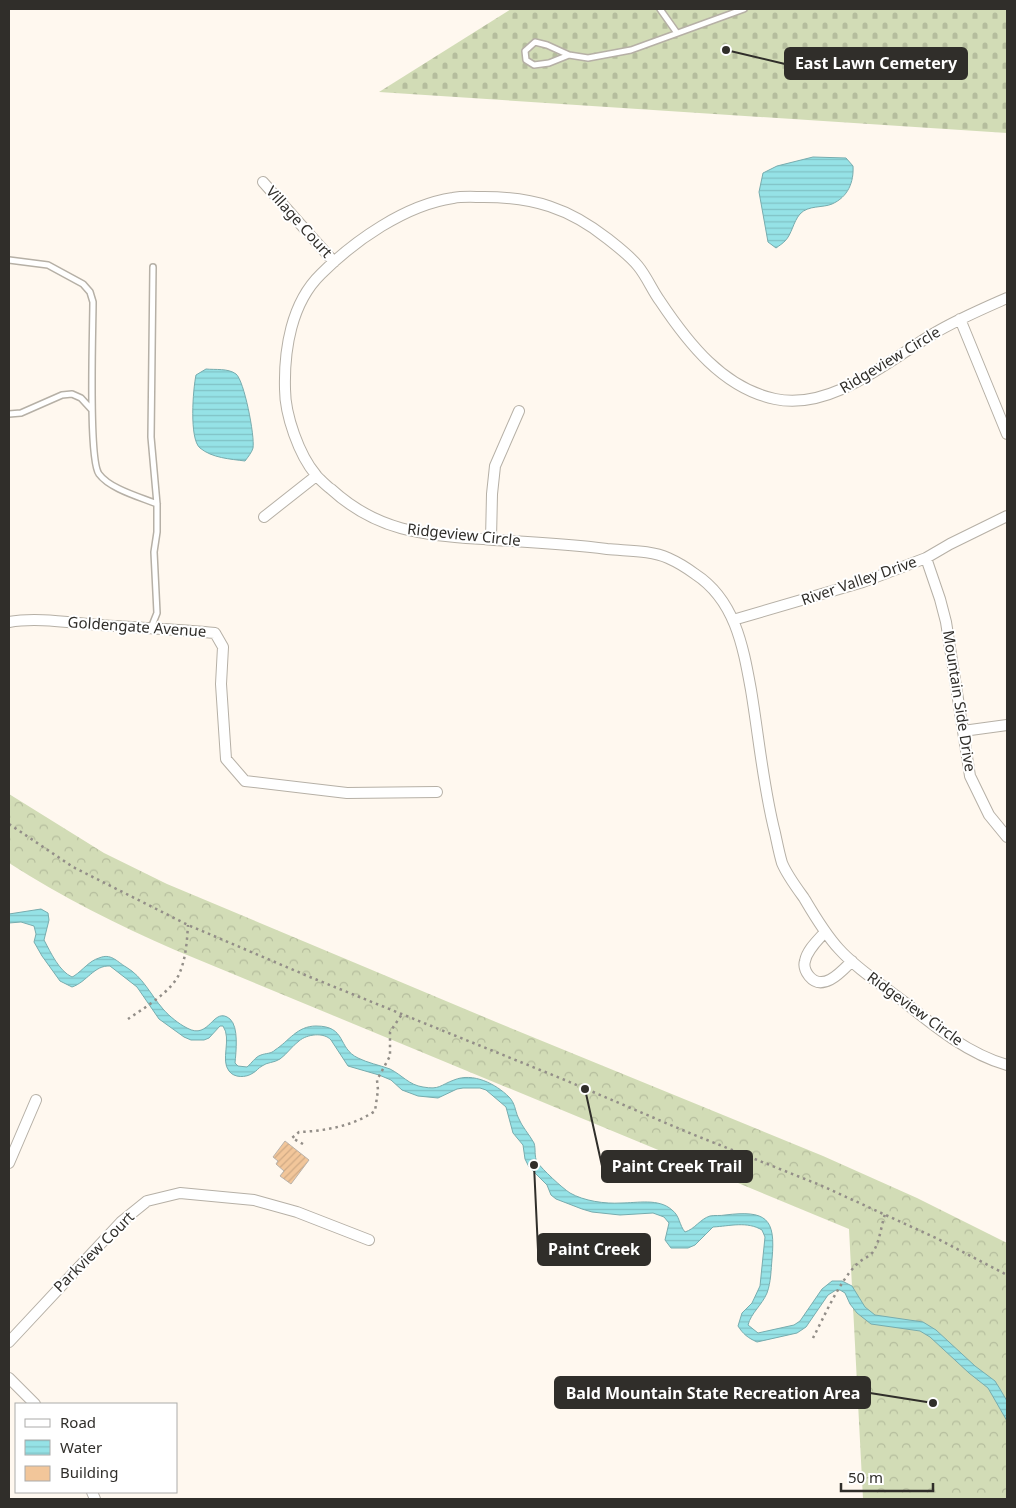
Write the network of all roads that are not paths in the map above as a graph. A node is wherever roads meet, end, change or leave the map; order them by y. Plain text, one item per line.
1 (660, 9) edge
2 (744, 9) edge
3 (678, 33) junction
4 (569, 55) junction
5 (263, 182) dead end
6 (9, 260) edge
7 (334, 262) junction
8 (153, 267) dead end
9 (1007, 298) edge
10 (960, 319) junction
11 (93, 410) junction
12 (519, 411) dead end
13 (9, 414) edge
14 (1007, 434) edge
15 (316, 476) junction
16 (156, 504) junction
17 (1007, 516) edge
18 (264, 517) dead end
19 (490, 539) junction
20 (926, 558) junction
21 (733, 620) junction
22 (9, 622) edge
23 (151, 628) junction
24 (1007, 725) edge
25 (963, 731) junction
26 (437, 792) dead end
27 (1007, 837) edge
28 (825, 932) junction
29 (852, 961) junction
30 (1007, 1065) edge
31 (36, 1100) dead end
32 (9, 1163) edge
33 (369, 1240) dead end
34 (9, 1342) edge
35 (9, 1378) edge
36 (34, 1403) edge

1 - 3 lane
2 - 3 lane
3 - 4 lane
4 - 4 lane
5 - 7 street, Village Court
6 - 11 lane
7 - 10 street, Ridgeview Circle
7 - 15 street, Ridgeview Circle
8 - 16 lane
9 - 10 street, Ridgeview Circle
10 - 14 street
11 - 13 lane
11 - 16 lane
12 - 19 street
15 - 18 street
15 - 19 street, Ridgeview Circle
16 - 23 lane
17 - 20 street, River Valley Drive
19 - 21 street, Ridgeview Circle
20 - 21 street, River Valley Drive
20 - 25 street, Mountain Side Drive
21 - 28 street, Ridgeview Circle
22 - 23 street, Goldengate Avenue
23 - 26 street, Goldengate Avenue
24 - 25 street
25 - 27 street, Mountain Side Drive
28 - 29 street, Ridgeview Circle
28 - 29 street, Ridgeview Circle
29 - 30 street, Ridgeview Circle
31 - 32 street
33 - 34 street, Parkview Court
35 - 36 street

